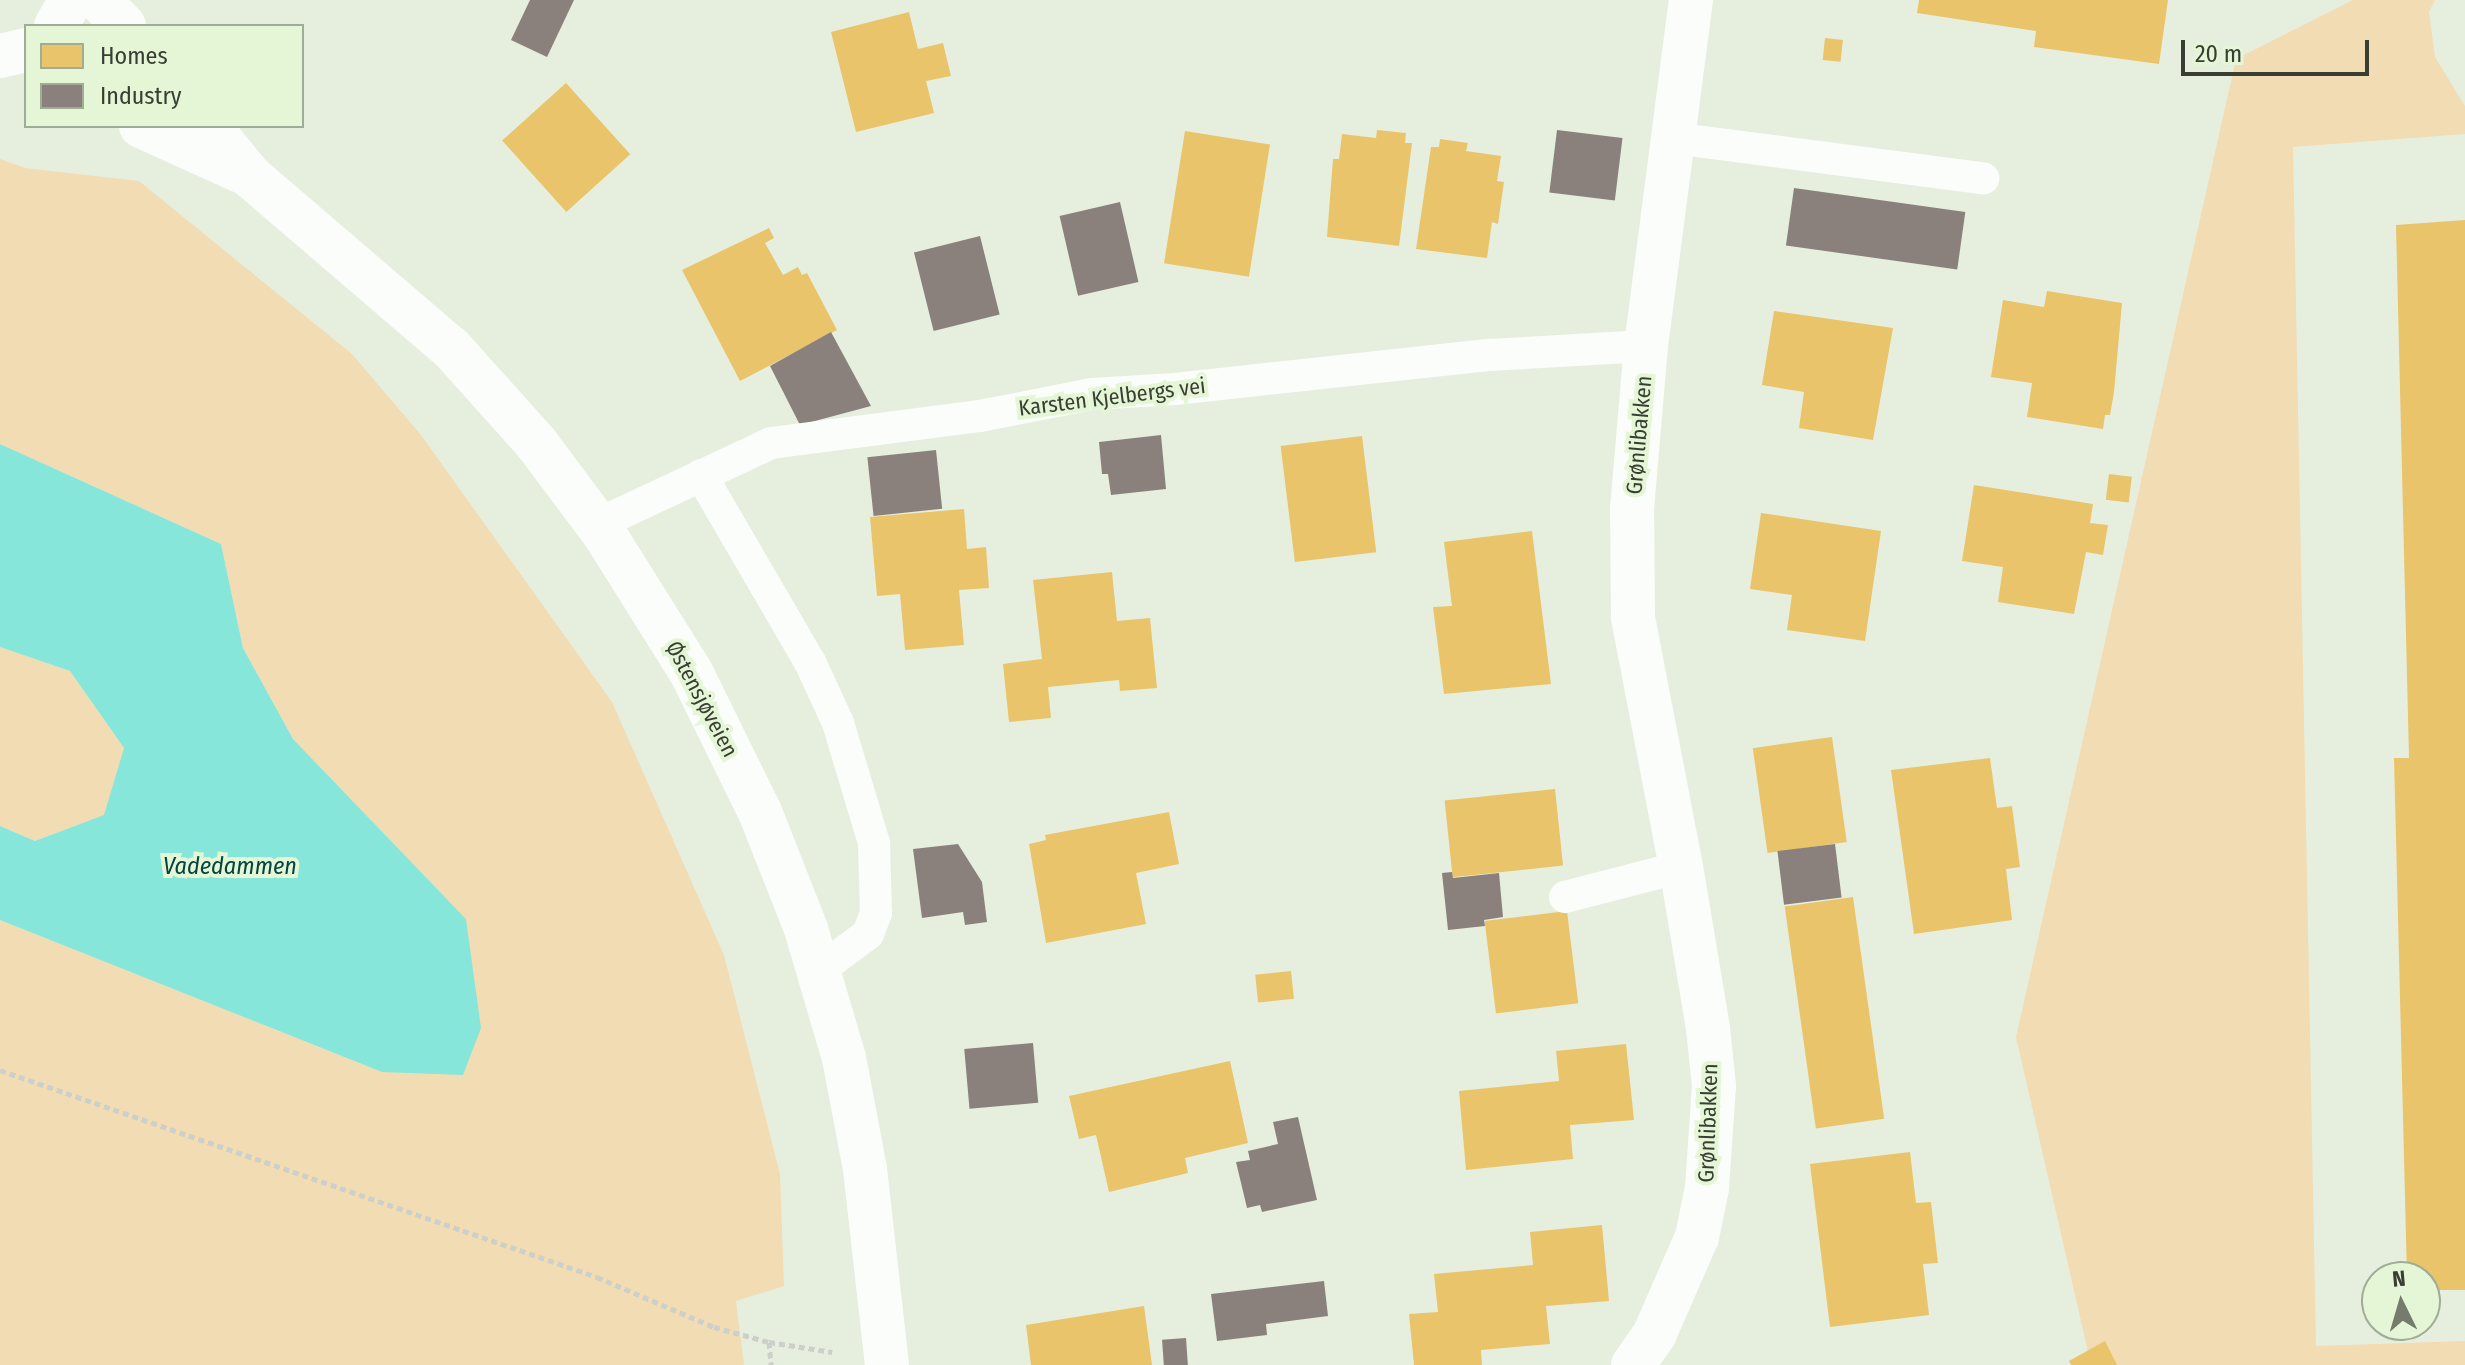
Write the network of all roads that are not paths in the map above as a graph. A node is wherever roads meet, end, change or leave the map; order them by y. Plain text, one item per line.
1 (71, 0) edge
2 (99, 0) edge
3 (1691, 0) edge
4 (57, 24) edge
5 (122, 24) edge
6 (145, 128) edge
7 (211, 128) edge
8 (1673, 138) junction
9 (250, 176) junction
10 (1983, 178) dead end
11 (1646, 346) junction
12 (701, 475) junction
13 (596, 525) junction
14 (1681, 867) junction
15 (1565, 897) dead end
16 (818, 971) junction
17 (887, 1365) edge
18 (1633, 1365) edge

1 - 4 main road
2 - 5 main road
3 - 8 main road, Grønlibakken
6 - 9 main road, Østensjøveien
7 - 9 main road, Østensjøveien
8 - 10 lane
8 - 11 main road, Grønlibakken
9 - 13 main road, Østensjøveien
11 - 12 lane, Karsten Kjelbergs vei
11 - 14 main road, Grønlibakken
12 - 13 lane, Karsten Kjelbergs vei
12 - 16 lane
13 - 16 main road, Østensjøveien
14 - 15 lane
14 - 18 main road, Grønlibakken
16 - 17 main road, Østensjøveien

